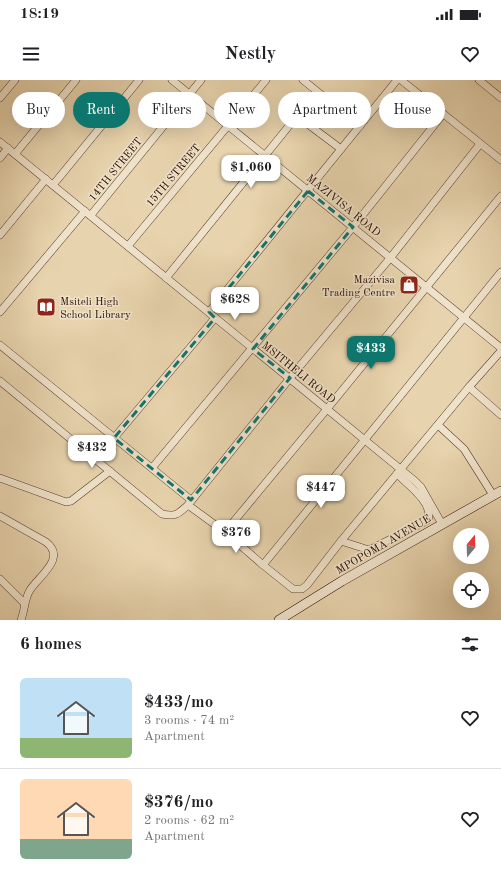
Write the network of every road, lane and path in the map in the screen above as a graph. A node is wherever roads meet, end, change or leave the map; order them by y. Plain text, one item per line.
1 (15, 80) edge
2 (76, 80) edge
3 (139, 80) edge
4 (172, 80) edge
5 (200, 80) edge
6 (266, 80) edge
7 (303, 80) edge
8 (397, 80) edge
9 (401, 80) edge
10 (480, 80) edge
11 (187, 92) edge
12 (191, 92) edge
13 (256, 92) edge
14 (318, 92) edge
15 (416, 92) edge
16 (0, 98) edge
17 (501, 98) edge
18 (206, 108) edge
19 (371, 112) edge
20 (214, 114) edge
21 (445, 116) edge
22 (160, 128) edge
23 (227, 128) edge
24 (231, 128) edge
25 (358, 128) edge
26 (432, 128) edge
27 (0, 142) edge
28 (480, 144) junction
29 (8, 148) junction
30 (341, 149) junction
31 (15, 154) junction
32 (265, 156) junction
33 (0, 158) edge
34 (501, 160) edge
35 (46, 179) junction
36 (53, 185) junction
37 (308, 191) junction
38 (501, 196) edge
39 (88, 213) junction
40 (353, 227) junction
41 (0, 235) edge
42 (128, 246) junction
43 (391, 257) junction
44 (501, 272) edge
45 (166, 278) junction
46 (426, 287) junction
47 (0, 312) edge
48 (209, 312) junction
49 (464, 317) junction
50 (215, 318) junction
51 (0, 345) edge
52 (253, 349) junction
53 (501, 349) edge
54 (290, 378) junction
55 (0, 381) edge
56 (469, 387) junction
57 (327, 410) junction
58 (501, 415) edge
59 (438, 425) junction
60 (114, 438) junction
61 (364, 440) junction
62 (152, 468) junction
63 (110, 471) junction
64 (399, 472) junction
65 (0, 478) edge
66 (497, 493) edge
67 (190, 503) junction
68 (0, 516) edge
69 (442, 524) junction
70 (225, 532) junction
71 (341, 541) junction
72 (263, 565) junction
73 (0, 579) edge
74 (24, 603) junction
75 (21, 620) edge
76 (279, 620) edge

1 - 16 street
2 - 31 street
3 - 36 street
4 - 11 street, MAZIVISA ROAD
5 - 12 street, 14TH STREET
6 - 13 street, 15TH STREET
7 - 14 street
8 - 19 street
9 - 15 street
10 - 17 street
18 - 20 street, MAZIVISA ROAD
21 - 28 street
22 - 39 street, 14TH STREET
23 - 42 street, 15TH STREET
24 - 32 street, MAZIVISA ROAD
25 - 30 street
26 - 40 street
27 - 29 street, MSITHELI ROAD
28 - 34 street
28 - 43 street
29 - 31 street, MSITHELI ROAD
29 - 33 street
30 - 32 street
30 - 37 street
31 - 35 street, MSITHELI ROAD
32 - 37 street, MAZIVISA ROAD
32 - 45 street
35 - 36 street, MSITHELI ROAD
35 - 41 street
36 - 39 street, MSITHELI ROAD
37 - 40 street, MAZIVISA ROAD
37 - 48 street
38 - 46 street
39 - 42 street, MSITHELI ROAD
39 - 47 street, 14TH STREET
40 - 43 street, MAZIVISA ROAD
40 - 52 street
42 - 45 street, MSITHELI ROAD
43 - 46 street, MAZIVISA ROAD
43 - 54 street
44 - 49 street
45 - 48 street, MSITHELI ROAD
46 - 49 street, MAZIVISA ROAD
46 - 57 street
48 - 50 street, MSITHELI ROAD
49 - 53 street, MAZIVISA ROAD
49 - 61 street
50 - 52 street, MSITHELI ROAD
50 - 60 street
51 - 60 street
52 - 54 street, MSITHELI ROAD
52 - 62 street
53 - 56 street
54 - 57 street, MSITHELI ROAD
54 - 67 street
55 - 63 street
56 - 58 street
56 - 59 street
57 - 61 street, MSITHELI ROAD
57 - 70 street
59 - 64 street
59 - 66 street
60 - 62 street
61 - 64 street, MSITHELI ROAD
61 - 72 street
62 - 67 street
63 - 65 street
63 - 67 street
64 - 69 street, MSITHELI ROAD
64 - 71 street
64 - 71 street
66 - 69 street, MPOPOMA AVENUE
67 - 70 street
68 - 74 street
69 - 76 street, MPOPOMA AVENUE
70 - 72 street
71 - 72 street
73 - 74 street
74 - 75 street

